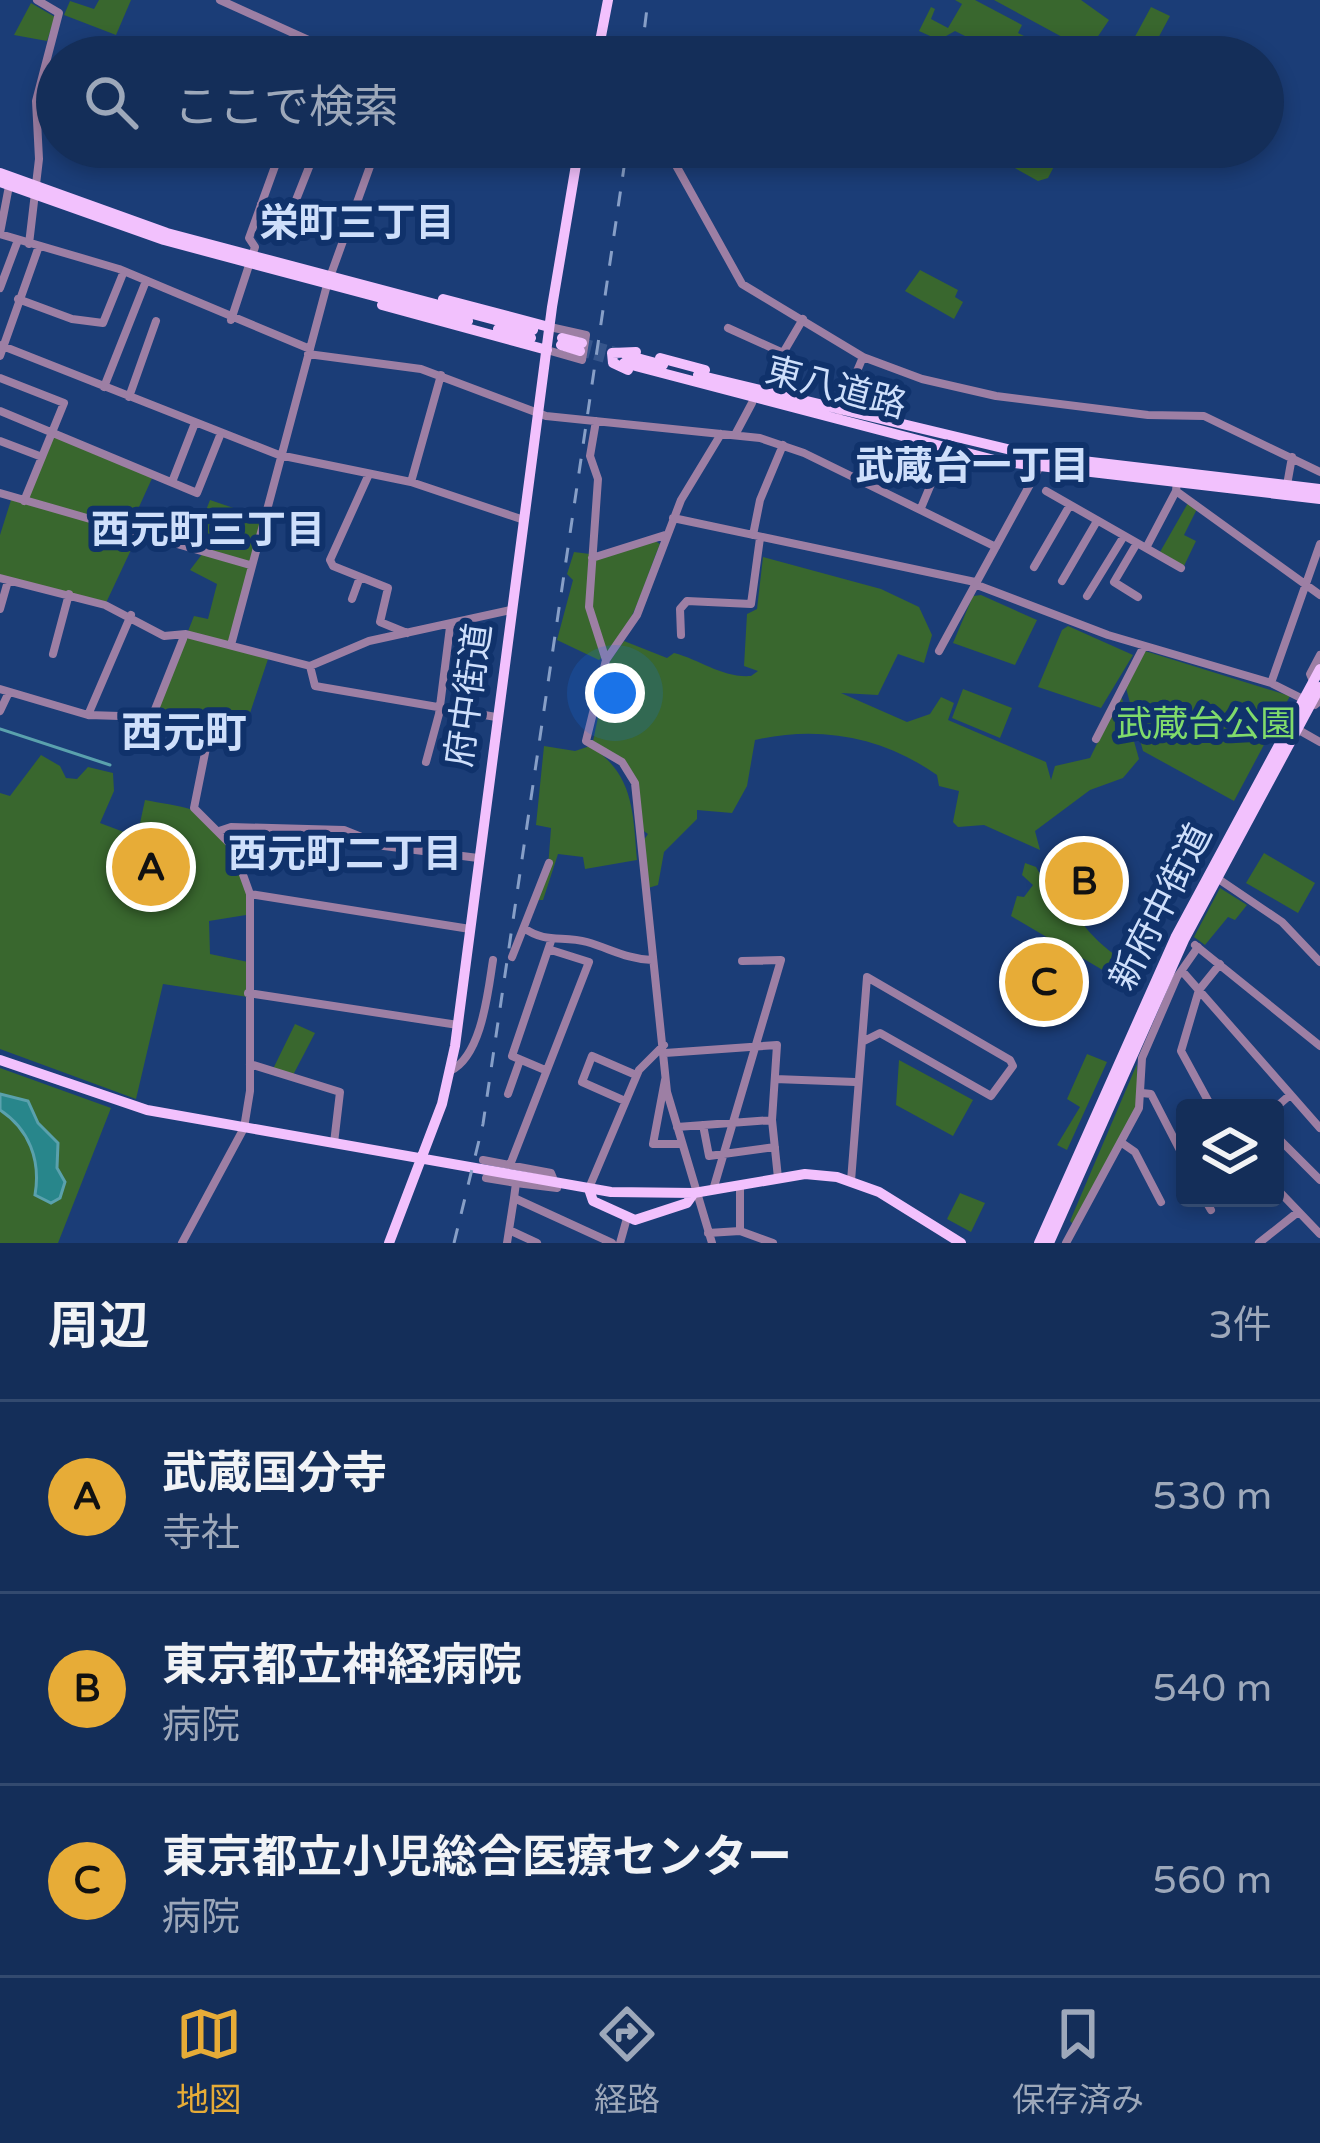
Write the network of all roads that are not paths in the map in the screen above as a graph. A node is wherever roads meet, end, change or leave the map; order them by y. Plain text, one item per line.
1 (37, 0) edge
2 (220, 0) edge
3 (608, 0) edge
4 (53, 36) edge
5 (300, 36) edge
6 (600, 36) edge
7 (36, 101) edge
8 (36, 168) edge
9 (36, 168) edge
10 (274, 168) edge
11 (308, 168) edge
12 (370, 168) edge
13 (576, 168) edge
14 (677, 168) edge
15 (3, 180) edge
16 (36, 192) junction
17 (261, 204) junction
18 (290, 215) junction
19 (0, 233) edge
20 (344, 236) junction
21 (18, 240) junction
22 (34, 245) junction
23 (251, 260) junction
24 (274, 262) junction
25 (124, 272) junction
26 (308, 280) junction
27 (146, 281) junction
28 (329, 281) junction
29 (344, 285) junction
30 (0, 288) edge
31 (18, 299) junction
32 (231, 320) junction
33 (803, 320) junction
34 (156, 321) dead end
35 (549, 327) junction
36 (728, 328) dead end
37 (532, 334) dead end
38 (561, 342) dead end
39 (581, 347) tunnel mouth
40 (1, 349) edge
41 (547, 350) junction
42 (309, 352) junction
43 (863, 357) junction
44 (625, 359) tunnel mouth
45 (441, 375) junction
46 (0, 378) edge
47 (104, 387) junction
48 (129, 397) junction
49 (752, 403) junction
50 (793, 403) junction
51 (0, 411) edge
52 (538, 414) junction
53 (838, 416) junction
54 (596, 421) junction
55 (195, 423) junction
56 (52, 431) junction
57 (221, 433) junction
58 (736, 433) junction
59 (721, 434) junction
60 (0, 442) edge
61 (968, 443) junction
62 (783, 445) junction
63 (946, 448) junction
64 (278, 455) junction
65 (42, 458) junction
66 (1292, 458) junction
67 (1062, 459) junction
68 (1022, 465) junction
69 (1039, 468) junction
70 (1320, 472) edge
71 (369, 474) junction
72 (1115, 476) junction
73 (172, 482) junction
74 (411, 482) junction
75 (1287, 485) junction
76 (1177, 486) junction
77 (1320, 489) edge
78 (1046, 491) dead end
79 (0, 493) edge
80 (1320, 499) edge
81 (24, 501) junction
82 (1070, 505) junction
83 (921, 508) junction
84 (673, 518) junction
85 (524, 520) junction
86 (1097, 520) junction
87 (665, 536) junction
88 (1124, 536) junction
89 (756, 537) junction
90 (1320, 544) edge
91 (1141, 546) junction
92 (996, 547) junction
93 (592, 558) junction
94 (250, 565) junction
95 (1034, 567) dead end
96 (1181, 568) dead end
97 (360, 577) junction
98 (4, 579) edge
99 (1062, 580) dead end
100 (1306, 583) junction
101 (976, 584) junction
102 (70, 594) junction
103 (1320, 595) edge
104 (1087, 596) dead end
105 (1138, 597) dead end
106 (352, 599) dead end
107 (0, 609) edge
108 (511, 610) junction
109 (131, 615) junction
110 (449, 627) junction
111 (409, 634) junction
112 (681, 635) dead end
113 (183, 639) junction
114 (231, 645) junction
115 (1144, 646) junction
116 (939, 651) dead end
117 (52, 654) dead end
118 (1320, 656) edge
119 (606, 660) junction
120 (310, 666) junction
121 (1320, 669) edge
122 (1271, 683) junction
123 (1317, 684) edge
124 (4, 690) edge
125 (1311, 701) edge
126 (0, 711) edge
127 (439, 711) junction
128 (88, 715) junction
129 (152, 716) junction
130 (496, 717) junction
131 (1297, 729) junction
132 (1096, 739) dead end
133 (1320, 742) edge
134 (427, 762) dead end
135 (219, 831) junction
136 (478, 858) junction
137 (549, 863) dead end
138 (1216, 877) junction
139 (250, 894) junction
140 (524, 928) junction
141 (470, 929) junction
142 (1180, 938) junction
143 (551, 945) junction
144 (1198, 947) junction
145 (512, 957) dead end
146 (494, 960) dead end
147 (652, 960) junction
148 (742, 961) dead end
149 (1320, 962) edge
150 (1220, 964) junction
151 (1182, 971) junction
152 (880, 985) junction
153 (1199, 990) junction
154 (865, 992) junction
155 (248, 993) junction
156 (862, 1023) junction
157 (458, 1025) junction
158 (880, 1033) junction
159 (864, 1041) junction
160 (758, 1046) junction
161 (1320, 1046) edge
162 (664, 1049) junction
163 (0, 1060) edge
164 (520, 1060) junction
165 (250, 1064) junction
166 (545, 1070) junction
167 (450, 1071) junction
168 (636, 1076) junction
169 (775, 1079) junction
170 (665, 1080) junction
171 (855, 1082) dead end
172 (1142, 1093) junction
173 (508, 1094) dead end
174 (1290, 1095) junction
175 (1207, 1099) edge
176 (1284, 1100) edge
177 (626, 1101) junction
178 (772, 1120) junction
179 (730, 1123) junction
180 (703, 1125) junction
181 (677, 1126) junction
182 (244, 1128) junction
183 (1320, 1128) edge
184 (1122, 1143) junction
185 (1176, 1143) edge
186 (334, 1144) junction
187 (681, 1144) junction
188 (1284, 1144) edge
189 (775, 1147) junction
190 (722, 1154) junction
191 (418, 1159) junction
192 (483, 1160) dead end
193 (506, 1164) junction
194 (486, 1178) dead end
195 (778, 1178) junction
196 (499, 1180) junction
197 (851, 1180) junction
198 (1320, 1180) edge
199 (516, 1183) junction
200 (554, 1183) junction
201 (740, 1184) junction
202 (589, 1189) junction
203 (713, 1190) junction
204 (694, 1193) junction
205 (1284, 1196) edge
206 (514, 1198) junction
207 (1161, 1202) dead end
208 (1208, 1207) edge
209 (1210, 1210) dead end
210 (1298, 1211) junction
211 (627, 1218) junction
212 (509, 1230) junction
213 (740, 1231) junction
214 (1319, 1233) edge
215 (710, 1238) edge
216 (182, 1243) edge
217 (389, 1243) edge
218 (508, 1243) edge
219 (537, 1243) edge
220 (616, 1243) edge
221 (773, 1243) edge
222 (961, 1243) edge
223 (1044, 1243) edge
224 (1066, 1243) edge
225 (1259, 1243) edge
226 (1306, 1243) edge

1 - 4 street
2 - 5 street
3 - 6 main road
7 - 9 street
8 - 16 street
10 - 17 street
11 - 18 street
12 - 20 street
13 - 35 main road, 府中街道
14 - 33 street
15 - 16 main road
15 - 19 street
16 - 22 street
16 - 23 main road
17 - 18 street
17 - 23 street
18 - 20 street
19 - 21 street
20 - 28 street
21 - 22 street
21 - 30 street
22 - 25 street
22 - 31 street
23 - 24 main road
23 - 26 main road
23 - 32 street
24 - 26 main road
24 - 28 main road
25 - 27 street
25 - 31 street
26 - 28 main road
27 - 32 street
27 - 47 street
28 - 29 main road
28 - 42 street
29 - 35 main road
29 - 37 main road
29 - 41 main road
31 - 40 street
32 - 42 street
33 - 36 street
33 - 43 street
34 - 48 street
35 - 41 main road, 府中街道
35 - 41 street
38 - 39 main road
40 - 47 street
41 - 52 main road, 府中街道
42 - 45 street
42 - 64 street
43 - 53 street
43 - 66 street
44 - 50 main road, 東八道路
45 - 52 street
45 - 74 street
46 - 56 street
47 - 48 street
48 - 55 street
49 - 50 main road
49 - 50 main road
49 - 58 street
50 - 53 main road, 東八道路
51 - 56 street
52 - 54 street
52 - 85 main road, 府中街道
53 - 61 main road, 東八道路
53 - 63 main road, 東八道路
54 - 59 street
54 - 93 street
55 - 57 street
55 - 73 street
56 - 65 street
56 - 73 street
57 - 64 street
57 - 73 street
58 - 59 street
58 - 62 street
59 - 84 street
60 - 65 street
61 - 67 main road, 東八道路
61 - 68 main road
62 - 83 street
62 - 89 street
63 - 68 main road, 東八道路
63 - 83 street
64 - 71 street
64 - 94 street
65 - 81 street
66 - 70 street
66 - 75 street
67 - 72 main road
67 - 75 main road, 東八道路
68 - 69 main road, 東八道路
69 - 72 main road, 東八道路
69 - 92 street
71 - 74 street
71 - 97 street
72 - 76 main road, 東八道路
74 - 85 street
75 - 77 main road, 東八道路
76 - 80 main road, 東八道路
76 - 91 street
76 - 100 street
78 - 82 street
79 - 81 street
81 - 94 street
82 - 86 street
82 - 95 street
83 - 92 street
84 - 87 street
84 - 89 street
85 - 108 main road, 府中街道
86 - 88 street
86 - 99 street
87 - 93 street
87 - 119 street
88 - 91 street
88 - 104 street
89 - 101 street
89 - 112 street
90 - 100 street
91 - 96 street
91 - 105 street
92 - 101 street
93 - 119 street
94 - 114 street
97 - 106 street
97 - 111 street
98 - 102 street
98 - 107 street
100 - 103 street
100 - 122 street
101 - 115 street
101 - 116 street
102 - 109 street
102 - 117 street
108 - 110 street
108 - 130 main road, 府中街道
109 - 113 street
109 - 128 street
110 - 111 street
110 - 127 street
111 - 120 street
113 - 114 street
113 - 129 street
114 - 120 street
115 - 122 street
115 - 132 street
118 - 123 street
119 - 147 street
120 - 127 street
121 - 123 main road, 新府中街道
122 - 125 street
123 - 125 main road, 新府中街道
124 - 126 street
124 - 128 street
125 - 131 main road, 新府中街道
125 - 142 main road, 新府中街道
127 - 130 street
127 - 134 street
128 - 129 street
129 - 135 street
130 - 136 main road, 府中街道
131 - 133 street
131 - 138 main road, 新府中街道
135 - 136 street
135 - 139 street
136 - 141 main road, 府中街道
137 - 140 street
138 - 142 main road, 新府中街道
138 - 149 street
139 - 141 street
139 - 155 street
140 - 143 street
140 - 145 street
141 - 157 main road, 府中街道
142 - 144 street
142 - 223 main road, 新府中街道
142 - 223 main road, 新府中街道
143 - 147 street
143 - 164 street
143 - 166 street
144 - 150 street
144 - 151 street
146 - 167 street
147 - 162 street
148 - 160 street
150 - 153 street
150 - 161 street
151 - 153 street
151 - 172 street
152 - 154 street
152 - 154 street
152 - 158 street
153 - 174 street
153 - 175 street
154 - 156 street
155 - 157 street
155 - 165 street
156 - 158 street
156 - 159 street
157 - 167 main road, 府中街道
158 - 159 street
159 - 197 street
160 - 162 street
160 - 169 street
160 - 179 street
162 - 168 street
162 - 170 street
163 - 182 main road
164 - 166 street
164 - 173 street
165 - 182 street
165 - 186 street
166 - 193 street
167 - 191 main road, 府中街道
168 - 177 street
168 - 177 street
169 - 171 street
169 - 178 street
170 - 181 street
170 - 187 street
172 - 184 street
172 - 185 street
174 - 176 street
174 - 183 street
177 - 202 street
178 - 179 street
178 - 189 street
179 - 180 street
179 - 190 street
180 - 181 street
180 - 190 street
181 - 187 street
182 - 186 main road
182 - 216 street
184 - 207 street
184 - 224 street
186 - 191 main road
187 - 204 street
188 - 198 street
189 - 190 street
189 - 195 street
190 - 203 street
191 - 200 main road
191 - 217 main road, 府中街道
192 - 193 street
193 - 196 street
193 - 200 street
194 - 196 street
195 - 197 main road
195 - 201 main road
196 - 199 street
197 - 222 main road
199 - 200 street
199 - 206 street
200 - 202 main road
201 - 203 main road
201 - 213 street
202 - 204 main road
202 - 211 main road
203 - 204 main road
204 - 211 main road
204 - 215 street
205 - 210 street
206 - 212 street
206 - 220 street
208 - 209 street
210 - 214 street
210 - 225 street
211 - 220 street
212 - 218 street
212 - 219 street
213 - 215 street
213 - 221 street
214 - 226 street

